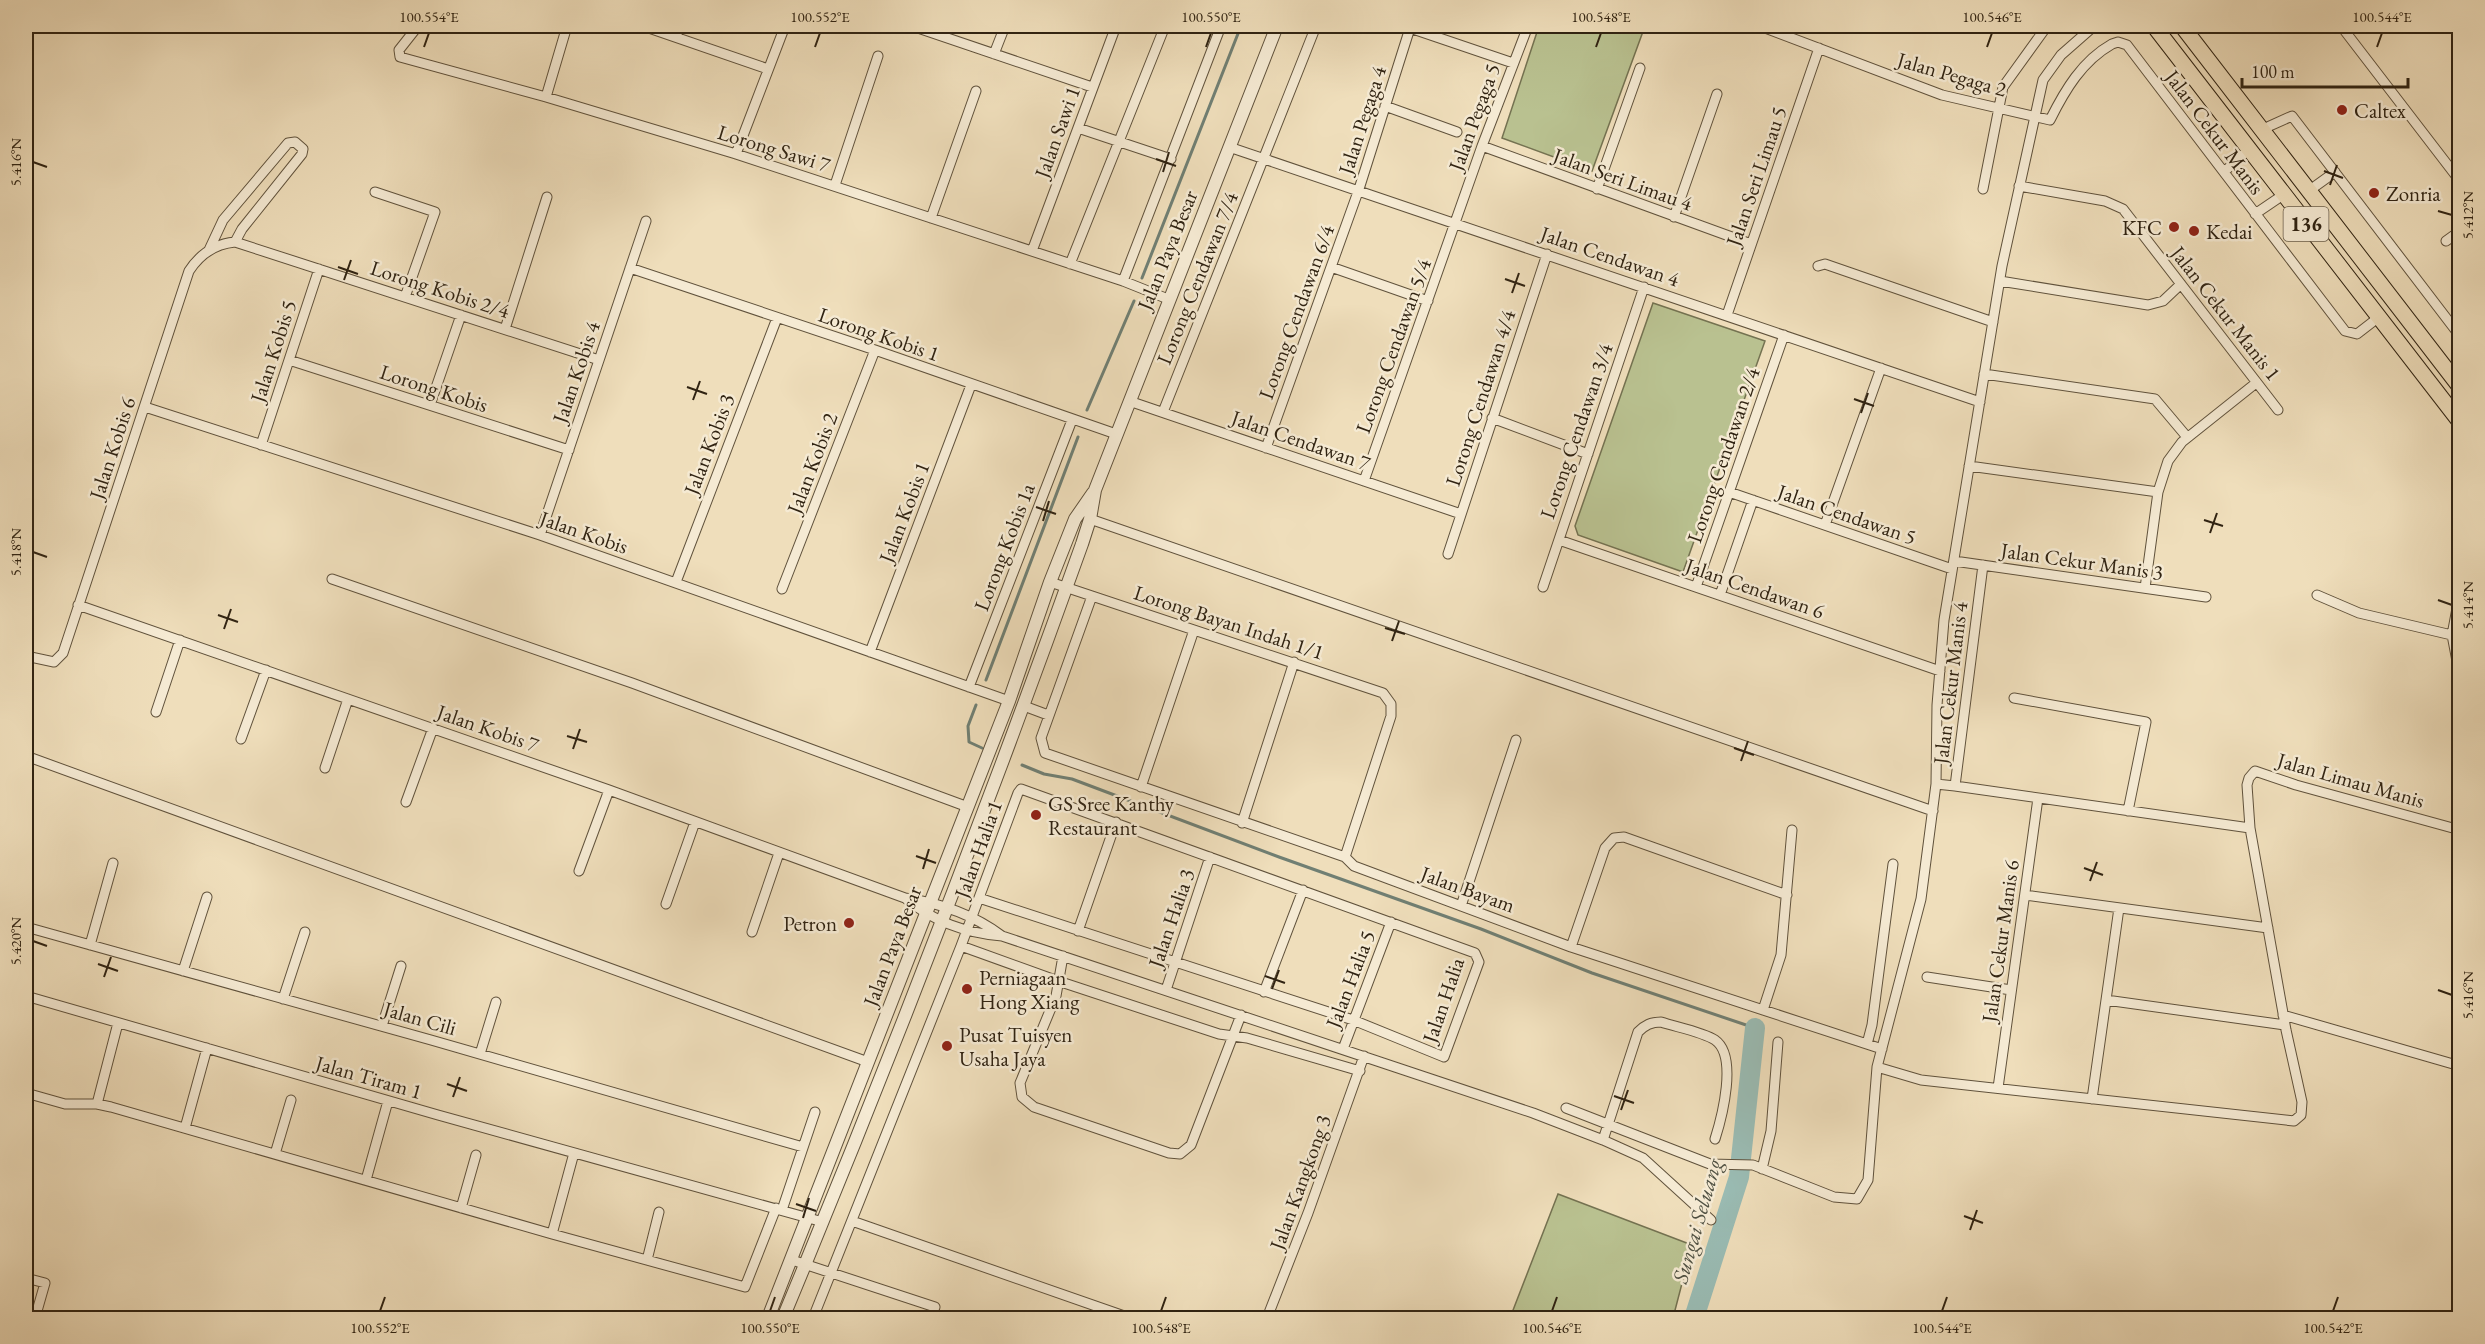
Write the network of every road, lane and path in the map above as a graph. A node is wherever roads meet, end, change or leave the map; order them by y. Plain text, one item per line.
1 (418, 26) edge
2 (567, 26) edge
3 (644, 26) edge
4 (680, 26) edge
5 (785, 26) edge
6 (912, 26) edge
7 (1005, 26) edge
8 (1116, 26) edge
9 (1165, 26) edge
10 (1221, 26) edge
11 (1277, 26) edge
12 (1316, 26) edge
13 (1528, 26) edge
14 (1760, 26) edge
15 (2047, 26) edge
16 (2094, 26) edge
17 (2154, 26) edge
18 (2182, 26) edge
19 (2341, 26) edge
20 (1407, 27) edge
21 (676, 37) junction
22 (1819, 48) junction
23 (994, 54) junction
24 (878, 56) dead end
25 (1512, 63) junction
26 (1640, 68) dead end
27 (768, 69) junction
28 (1092, 87) junction
29 (976, 91) dead end
30 (1717, 94) dead end
31 (546, 97) junction
32 (1385, 106) junction
33 (1998, 108) junction
34 (2034, 115) junction
35 (2050, 120) joint
36 (1078, 128) junction
37 (2263, 129) junction
38 (1457, 132) dead end
39 (1119, 142) junction
40 (1482, 146) junction
41 (1229, 147) junction
42 (2249, 149) junction
43 (736, 154) junction
44 (1265, 158) junction
45 (1171, 159) junction
46 (2224, 172) junction
47 (2335, 172) junction
48 (2460, 181) edge
49 (835, 185) junction
50 (2019, 186) junction
51 (1359, 189) junction
52 (1597, 189) junction
53 (1983, 189) dead end
54 (2310, 190) junction
55 (375, 192) dead end
56 (2283, 195) junction
57 (547, 197) dead end
58 (2255, 214) junction
59 (1674, 217) junction
60 (931, 218) junction
61 (646, 221) dead end
62 (1456, 222) junction
63 (2460, 231) edge
64 (2446, 240) dead end
65 (235, 242) junction
66 (1751, 244) junction
67 (209, 249) junction
68 (1032, 251) junction
69 (1547, 254) junction
70 (1070, 264) junction
71 (1818, 266) dead end
72 (1331, 267) junction
73 (630, 268) junction
74 (319, 269) junction
75 (1124, 281) junction
76 (2000, 281) junction
77 (2181, 284) junction
78 (1644, 287) junction
79 (405, 297) junction
80 (1168, 299) junction
81 (1428, 301) junction
82 (461, 315) junction
83 (1727, 315) junction
84 (2379, 317) junction
85 (777, 318) junction
86 (1993, 322) junction
87 (505, 329) junction
88 (1784, 335) junction
89 (2460, 336) edge
90 (875, 350) junction
91 (289, 360) junction
92 (599, 360) junction
93 (1881, 368) junction
94 (1984, 374) junction
95 (2256, 382) junction
96 (971, 385) junction
97 (2460, 387) edge
98 (1129, 401) junction
99 (1980, 402) junction
100 (430, 405) junction
101 (145, 407) junction
102 (2278, 410) dead end
103 (1162, 412) junction
104 (1492, 418) junction
105 (1072, 420) junction
106 (2460, 422) edge
107 (1116, 434) junction
108 (2187, 437) junction
109 (261, 445) junction
110 (1266, 448) junction
111 (569, 450) junction
112 (1588, 454) junction
113 (1969, 466) junction
114 (1364, 481) junction
115 (1095, 490) junction
116 (1729, 492) junction
117 (2158, 492) junction
118 (1753, 500) junction
119 (1461, 514) junction
120 (1090, 519) junction
121 (1825, 525) junction
122 (540, 535) junction
123 (1559, 540) junction
124 (1448, 554) dead end
125 (1953, 565) junction
126 (1983, 565) junction
127 (332, 579) dead end
128 (676, 582) junction
129 (1050, 582) junction
130 (1066, 587) junction
131 (1543, 587) dead end
132 (1696, 587) junction
133 (2145, 588) junction
134 (782, 589) dead end
135 (2460, 592) edge
136 (1720, 595) junction
137 (2317, 595) dead end
138 (1092, 596) junction
139 (2206, 597) dead end
140 (78, 605) junction
141 (1194, 630) junction
142 (2456, 636) edge
143 (180, 640) junction
144 (870, 652) junction
145 (26, 656) edge
146 (1294, 662) junction
147 (266, 669) junction
148 (1940, 671) junction
149 (2460, 676) edge
150 (969, 687) junction
151 (2014, 698) dead end
152 (348, 699) junction
153 (1009, 701) junction
154 (1024, 706) junction
155 (156, 712) dead end
156 (1048, 716) junction
157 (434, 728) junction
158 (241, 739) dead end
159 (1516, 740) dead end
160 (26, 756) edge
161 (325, 768) dead end
162 (1936, 784) junction
163 (1955, 786) junction
164 (1141, 787) junction
165 (609, 790) junction
166 (2038, 798) junction
167 (406, 802) dead end
168 (968, 807) junction
169 (1933, 811) junction
170 (2128, 811) junction
171 (695, 822) junction
172 (1116, 822) junction
173 (1242, 823) junction
174 (2250, 828) junction
175 (1792, 830) dead end
176 (2460, 830) edge
177 (779, 853) junction
178 (1210, 857) junction
179 (1345, 857) junction
180 (113, 863) dead end
181 (1893, 864) dead end
182 (579, 871) dead end
183 (1303, 890) junction
184 (1786, 895) junction
185 (2025, 895) junction
186 (207, 897) dead end
187 (901, 897) junction
188 (979, 898) junction
189 (930, 902) junction
190 (666, 904) dead end
191 (1461, 906) junction
192 (946, 908) junction
193 (2119, 908) junction
194 (925, 915) junction
195 (972, 918) junction
196 (941, 921) junction
197 (1391, 922) junction
198 (26, 927) edge
199 (2268, 928) junction
200 (967, 930) junction
201 (1078, 931) junction
202 (305, 932) dead end
203 (752, 932) dead end
204 (1002, 936) junction
205 (90, 945) junction
206 (962, 946) junction
207 (1571, 947) junction
208 (1063, 956) junction
209 (1174, 963) junction
210 (401, 966) dead end
211 (183, 971) junction
212 (1927, 977) dead end
213 (1058, 981) junction
214 (1166, 990) junction
215 (2012, 990) junction
216 (1264, 992) junction
217 (26, 996) edge
218 (283, 999) junction
219 (2106, 1000) junction
220 (496, 1002) dead end
221 (1763, 1010) junction
222 (1241, 1015) junction
223 (2283, 1015) junction
224 (1353, 1020) junction
225 (118, 1023) junction
226 (2285, 1025) junction
227 (382, 1026) junction
228 (1233, 1037) junction
229 (1778, 1042) dead end
230 (1867, 1044) junction
231 (207, 1048) junction
232 (1882, 1048) junction
233 (1343, 1049) junction
234 (480, 1054) junction
235 (1364, 1056) junction
236 (868, 1062) junction
237 (2460, 1066) edge
238 (1878, 1067) junction
239 (1360, 1071) junction
240 (1998, 1088) junction
241 (26, 1093) edge
242 (2092, 1099) junction
243 (291, 1100) dead end
244 (388, 1101) junction
245 (97, 1104) junction
246 (1566, 1108) dead end
247 (814, 1112) dead end
248 (1608, 1124) junction
249 (185, 1128) junction
250 (1714, 1139) dead end
251 (1603, 1140) junction
252 (803, 1148) junction
253 (574, 1152) junction
254 (275, 1154) junction
255 (476, 1155) dead end
256 (1762, 1169) junction
257 (366, 1180) junction
258 (461, 1208) junction
259 (779, 1209) junction
260 (659, 1212) dead end
261 (808, 1218) junction
262 (1711, 1220) dead end
263 (852, 1221) junction
264 (823, 1222) junction
265 (552, 1234) junction
266 (647, 1260) junction
267 (792, 1260) junction
268 (805, 1265) junction
269 (832, 1272) junction
270 (26, 1278) edge
271 (35, 1318) edge
272 (768, 1318) edge
273 (783, 1318) edge
274 (813, 1318) edge
275 (931, 1318) edge
276 (1130, 1318) edge
277 (1267, 1318) edge

1 - 31 street, Lorong Sawi 7
2 - 31 street
3 - 21 street
4 - 21 street
5 - 27 street
6 - 23 street
7 - 23 street
8 - 28 street, Jalan Sawi 1
9 - 39 street
10 - 45 street
11 - 41 street, Jalan Paya Besar
12 - 44 street, Lorong Cendawan 7/4
13 - 25 street, Jalan Pegaga 5
14 - 22 street, Jalan Pegaga 2
15 - 33 street
16 - 34 street
17 - 42 main road, 136
18 - 37 main road, 136
19 - 48 street
20 - 25 street
20 - 32 street, Jalan Pegaga 4
21 - 27 street
22 - 33 street, Jalan Pegaga 2
22 - 66 street, Jalan Seri Limau 5
23 - 28 street
24 - 49 street
25 - 40 street, Jalan Pegaga 5
26 - 52 street
27 - 43 street
28 - 36 street, Jalan Sawi 1
29 - 60 street
30 - 59 street
31 - 43 street, Lorong Sawi 7
32 - 38 street
32 - 51 street, Jalan Pegaga 4
33 - 34 street, Jalan Pegaga 2
33 - 53 street
34 - 35 street, Jalan Pegaga 2
34 - 50 street
35 - 46 street, Jalan Cekur Manis
36 - 39 street
36 - 68 street, Jalan Sawi 1
37 - 47 street
37 - 54 main road, 136
39 - 45 street
39 - 70 street
40 - 52 street, Jalan Seri Limau 4
40 - 62 street, Jalan Pegaga 5
41 - 44 street, Jalan Cendawan 4
41 - 80 street, Jalan Paya Besar
42 - 46 street
42 - 56 main road, 136
43 - 49 street, Lorong Sawi 7
44 - 51 street, Jalan Cendawan 4
44 - 103 street, Lorong Cendawan 7/4
45 - 75 street
46 - 58 street, Jalan Cekur Manis
47 - 54 street
47 - 89 street
49 - 60 street, Lorong Sawi 7
50 - 76 street
50 - 77 street, Jalan Cekur Manis 1
51 - 62 street, Jalan Cendawan 4
51 - 72 street, Lorong Cendawan 6/4
52 - 59 street, Jalan Seri Limau 4
54 - 97 main road, 136
55 - 79 street
56 - 58 street
56 - 84 main road, 136
57 - 87 street
58 - 84 street, Jalan Cekur Manis
59 - 66 street, Jalan Seri Limau 4
60 - 68 street, Lorong Sawi 7
61 - 73 street, Jalan Kobis 4
62 - 69 street, Jalan Cendawan 4
62 - 81 street, Lorong Cendawan 5/4
63 - 64 street
65 - 67 street
65 - 67 street, Jalan Kobis 6
65 - 74 street, Lorong Kobis 2/4
66 - 83 street, Jalan Seri Limau 5
67 - 101 street, Jalan Kobis 6
68 - 70 street, Lorong Sawi 7
69 - 78 street, Jalan Cendawan 4
69 - 104 street, Lorong Cendawan 4/4
70 - 75 street, Lorong Sawi 7
71 - 86 street
72 - 81 street
72 - 110 street, Lorong Cendawan 6/4
73 - 85 street, Lorong Kobis 1
73 - 92 street, Jalan Kobis 4
74 - 79 street, Lorong Kobis 2/4
74 - 91 street, Jalan Kobis 5
75 - 80 street, Lorong Sawi 7
76 - 77 street
76 - 86 street
77 - 95 street, Jalan Cekur Manis 1
78 - 83 street, Jalan Cendawan 4
78 - 112 street, Lorong Cendawan 3/4
79 - 82 street, Lorong Kobis 2/4
80 - 98 street, Jalan Paya Besar
81 - 114 street, Lorong Cendawan 5/4
82 - 87 street, Lorong Kobis 2/4
82 - 100 street
83 - 88 street, Jalan Cendawan 4
84 - 106 main road, 136
85 - 90 street, Lorong Kobis 1
85 - 128 street, Jalan Kobis 3
86 - 94 street
87 - 92 street, Lorong Kobis 2/4
88 - 93 street, Jalan Cendawan 4
88 - 116 street, Lorong Cendawan 2/4
90 - 96 street, Lorong Kobis 1
90 - 134 street, Jalan Kobis 2
91 - 100 street, Lorong Kobis
91 - 109 street, Jalan Kobis 5
92 - 111 street, Jalan Kobis 4
93 - 99 street, Jalan Cendawan 4
93 - 121 street
94 - 99 street
94 - 108 street
95 - 102 street, Jalan Cekur Manis 1
95 - 108 street
96 - 105 street, Lorong Kobis 1
96 - 144 street, Jalan Kobis 1
98 - 103 street, Jalan Cendawan 7
98 - 107 street, Jalan Paya Besar
99 - 113 street
100 - 111 street, Lorong Kobis
101 - 109 street, Jalan Kobis
101 - 140 street, Jalan Kobis 6
103 - 110 street, Jalan Cendawan 7
104 - 112 street
104 - 119 street, Lorong Cendawan 4/4
105 - 107 street, Lorong Kobis 1
105 - 150 street, Lorong Kobis 1a
107 - 115 street, Jalan Paya Besar
108 - 117 street
109 - 122 street, Jalan Kobis
110 - 114 street, Jalan Cendawan 7
111 - 122 street, Jalan Kobis 4
112 - 123 street, Lorong Cendawan 3/4
113 - 117 street
113 - 125 street
114 - 119 street, Jalan Cendawan 7
115 - 120 street, Jalan Paya Besar
115 - 129 street, Jalan Paya Besar
116 - 118 street, Jalan Cendawan 5
116 - 132 street, Lorong Cendawan 2/4
117 - 133 street
118 - 121 street, Jalan Cendawan 5
118 - 136 street
119 - 124 street, Lorong Cendawan 4/4
120 - 130 street, Jalan Paya Besar
120 - 169 street
121 - 125 street, Jalan Cendawan 5
122 - 128 street, Jalan Kobis
123 - 131 street, Lorong Cendawan 3/4
123 - 132 street, Jalan Cendawan 6
125 - 126 street, Jalan Cekur Manis 3
125 - 148 street
126 - 133 street, Jalan Cekur Manis 3
126 - 163 street, Jalan Cekur Manis 4
127 - 168 street
128 - 144 street, Jalan Kobis
129 - 130 street, Lorong Bayan Indah 1/1
129 - 153 street, Jalan Paya Besar
130 - 138 street, Lorong Bayan Indah 1/1
130 - 154 street, Jalan Paya Besar
132 - 136 street, Jalan Cendawan 6
133 - 139 street, Jalan Cekur Manis 3
135 - 142 street
136 - 148 street, Jalan Cendawan 6
137 - 142 street
138 - 141 street, Lorong Bayan Indah 1/1
138 - 156 street
140 - 143 street, Jalan Kobis 7
140 - 145 street, Jalan Kobis 6
141 - 146 street, Lorong Bayan Indah 1/1
141 - 164 street
142 - 149 street
143 - 147 street, Jalan Kobis 7
143 - 155 street
144 - 150 street, Jalan Kobis
146 - 173 street
146 - 179 street, Lorong Bayan Indah 1/1
147 - 152 street, Jalan Kobis 7
147 - 158 street
148 - 162 street
150 - 153 street, Jalan Kobis
151 - 170 street
152 - 157 street, Jalan Kobis 7
152 - 161 street
153 - 168 street, Jalan Paya Besar
154 - 156 street
154 - 192 street, Jalan Paya Besar
156 - 164 street, Jalan Bayam
157 - 165 street, Jalan Kobis 7
157 - 167 street
159 - 191 street
160 - 236 street
162 - 163 street, Jalan Cekur Manis 4
162 - 169 street
163 - 166 street
164 - 173 street, Jalan Bayam
165 - 171 street, Jalan Kobis 7
165 - 182 street
166 - 170 street
166 - 185 street, Jalan Cekur Manis 6
168 - 189 street, Jalan Paya Besar
169 - 232 street
170 - 174 street
171 - 177 street, Jalan Kobis 7
171 - 190 street
172 - 178 street, Jalan Halia
172 - 188 street, Jalan Halia 1
172 - 201 street
173 - 179 street, Jalan Bayam
174 - 176 street, Jalan Limau Manis
174 - 199 street
175 - 184 street
177 - 187 street, Jalan Kobis 7
177 - 203 street
178 - 183 street, Jalan Halia
178 - 209 street, Jalan Halia 3
179 - 191 street, Jalan Bayam
180 - 205 street
181 - 230 street
183 - 197 street, Jalan Halia
183 - 216 street
184 - 207 street
184 - 221 street
185 - 193 street
185 - 215 street, Jalan Cekur Manis 6
186 - 211 street
187 - 189 street
187 - 194 street
188 - 195 street, Jalan Halia 1
188 - 201 street, Jalan Halia
189 - 192 street
189 - 194 street, Jalan Paya Besar
191 - 207 street, Jalan Bayam
192 - 195 street
192 - 196 street, Jalan Paya Besar
193 - 199 street
193 - 219 street
194 - 196 street
194 - 236 street, Jalan Paya Besar
195 - 200 street, Jalan Halia 1
195 - 204 street
196 - 200 street
196 - 264 street, Jalan Paya Besar
197 - 224 street, Jalan Halia 5
197 - 224 street, Jalan Halia
198 - 205 street, Jalan Cili
199 - 223 street
200 - 204 street
200 - 206 street, Jalan Halia 1
201 - 209 street, Jalan Halia
202 - 218 street
204 - 208 street
205 - 211 street, Jalan Cili
206 - 213 street
206 - 263 street, Jalan Halia 1
207 - 221 street, Jalan Bayam
208 - 213 street
208 - 214 street
209 - 214 street, Jalan Halia 3
209 - 216 street, Jalan Halia
210 - 227 street
211 - 218 street, Jalan Cili
212 - 215 street
213 - 228 street
213 - 228 street
214 - 222 street
215 - 240 street, Jalan Cekur Manis 6
216 - 224 street, Jalan Halia
217 - 225 street, Jalan Tiram 1
218 - 227 street, Jalan Cili
219 - 226 street
219 - 242 street
220 - 234 street
221 - 230 street, Jalan Bayam
222 - 228 street
222 - 233 street
223 - 226 street
223 - 237 street
224 - 233 street, Jalan Halia 5
225 - 231 street, Jalan Tiram 1
225 - 245 street
226 - 242 street
227 - 234 street, Jalan Cili
228 - 239 street
229 - 256 street
230 - 232 street, Jalan Bayam
231 - 244 street, Jalan Tiram 1
231 - 249 street
232 - 238 street
233 - 235 street
234 - 252 street, Jalan Cili
235 - 239 street, Jalan Kangkong 3
235 - 251 street
236 - 261 street, Jalan Paya Besar
238 - 240 street
238 - 256 street
239 - 277 street, Jalan Kangkong 3
240 - 242 street
241 - 245 street
243 - 254 street
244 - 253 street, Jalan Tiram 1
244 - 257 street
245 - 249 street
246 - 248 street
247 - 252 street
248 - 250 street
248 - 251 street
248 - 256 street
249 - 254 street
251 - 262 street
252 - 259 street
253 - 259 street, Jalan Tiram 1
253 - 265 street
254 - 257 street
255 - 258 street
257 - 258 street
258 - 265 street
259 - 261 street, Jalan Tiram 1
259 - 266 street
260 - 266 street
261 - 264 street, Jalan Tiram 1
261 - 267 street, Jalan Paya Besar
263 - 269 street, Jalan Halia 1
263 - 276 street
264 - 268 street, Jalan Paya Besar
265 - 266 street
267 - 268 street
267 - 272 street, Jalan Paya Besar
268 - 269 street
268 - 273 street, Jalan Paya Besar
269 - 274 street, Jalan Halia 1
269 - 275 street
270 - 271 street

